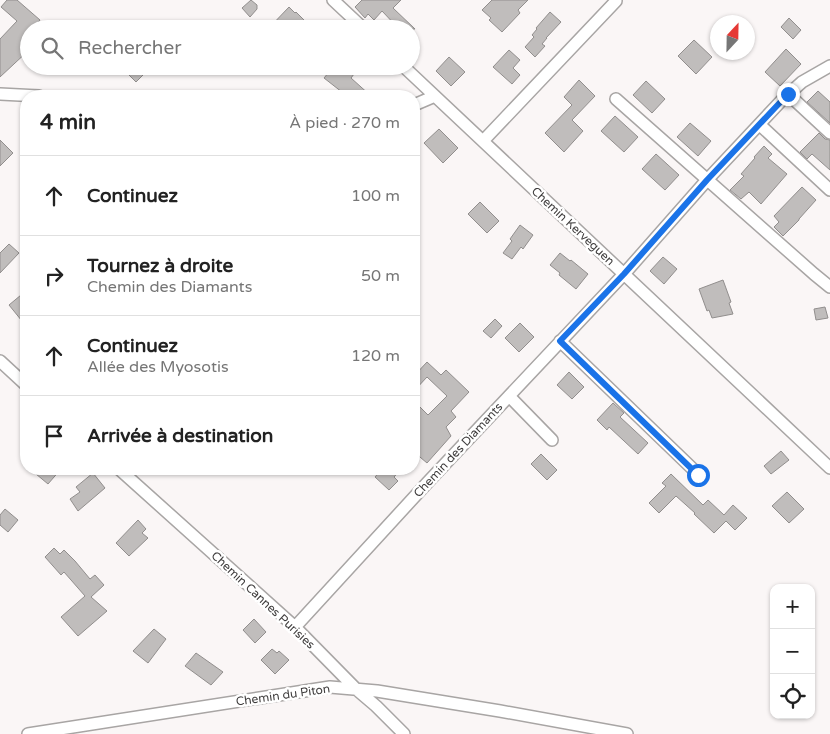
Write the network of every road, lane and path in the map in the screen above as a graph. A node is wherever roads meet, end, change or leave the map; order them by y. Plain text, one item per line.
1 (333, 0) edge
2 (616, 1) edge
3 (354, 20) edge
4 (830, 66) edge
5 (413, 75) edge
6 (0, 94) edge
7 (788, 94) junction
8 (435, 96) junction
9 (20, 98) edge
10 (616, 99) dead end
11 (420, 102) edge
12 (760, 124) junction
13 (830, 133) edge
14 (483, 141) junction
15 (707, 180) junction
16 (830, 190) edge
17 (624, 274) junction
18 (830, 287) edge
19 (560, 341) junction
20 (0, 361) edge
21 (20, 379) edge
22 (509, 396) junction
23 (552, 440) dead end
24 (830, 468) edge
25 (126, 475) edge
26 (698, 475) dead end
27 (295, 627) junction
28 (356, 689) junction
29 (28, 734) edge
30 (404, 734) edge
31 (627, 734) edge

1 - 3 street
2 - 14 street
4 - 7 street, Chemin des Diamants
5 - 8 street, Chemin Kerveguen
6 - 9 street
7 - 12 street, Chemin des Diamants
7 - 13 street
8 - 11 street
8 - 14 street, Chemin Kerveguen
10 - 15 street
12 - 15 street, Chemin des Diamants
12 - 16 street
14 - 17 street, Chemin Kerveguen
15 - 17 street, Chemin des Diamants
15 - 18 street
17 - 19 street, Chemin des Diamants
17 - 24 street, Chemin Kerveguen
19 - 22 street, Chemin des Diamants
19 - 26 street
20 - 21 street
22 - 23 street
22 - 27 street, Chemin des Diamants
25 - 27 street, Chemin Cannes Purisies
27 - 28 street, Chemin Cannes Purisies
28 - 29 street, Chemin du Piton
28 - 30 street, Chemin Cannes Purisies
28 - 31 street, Chemin du Piton

